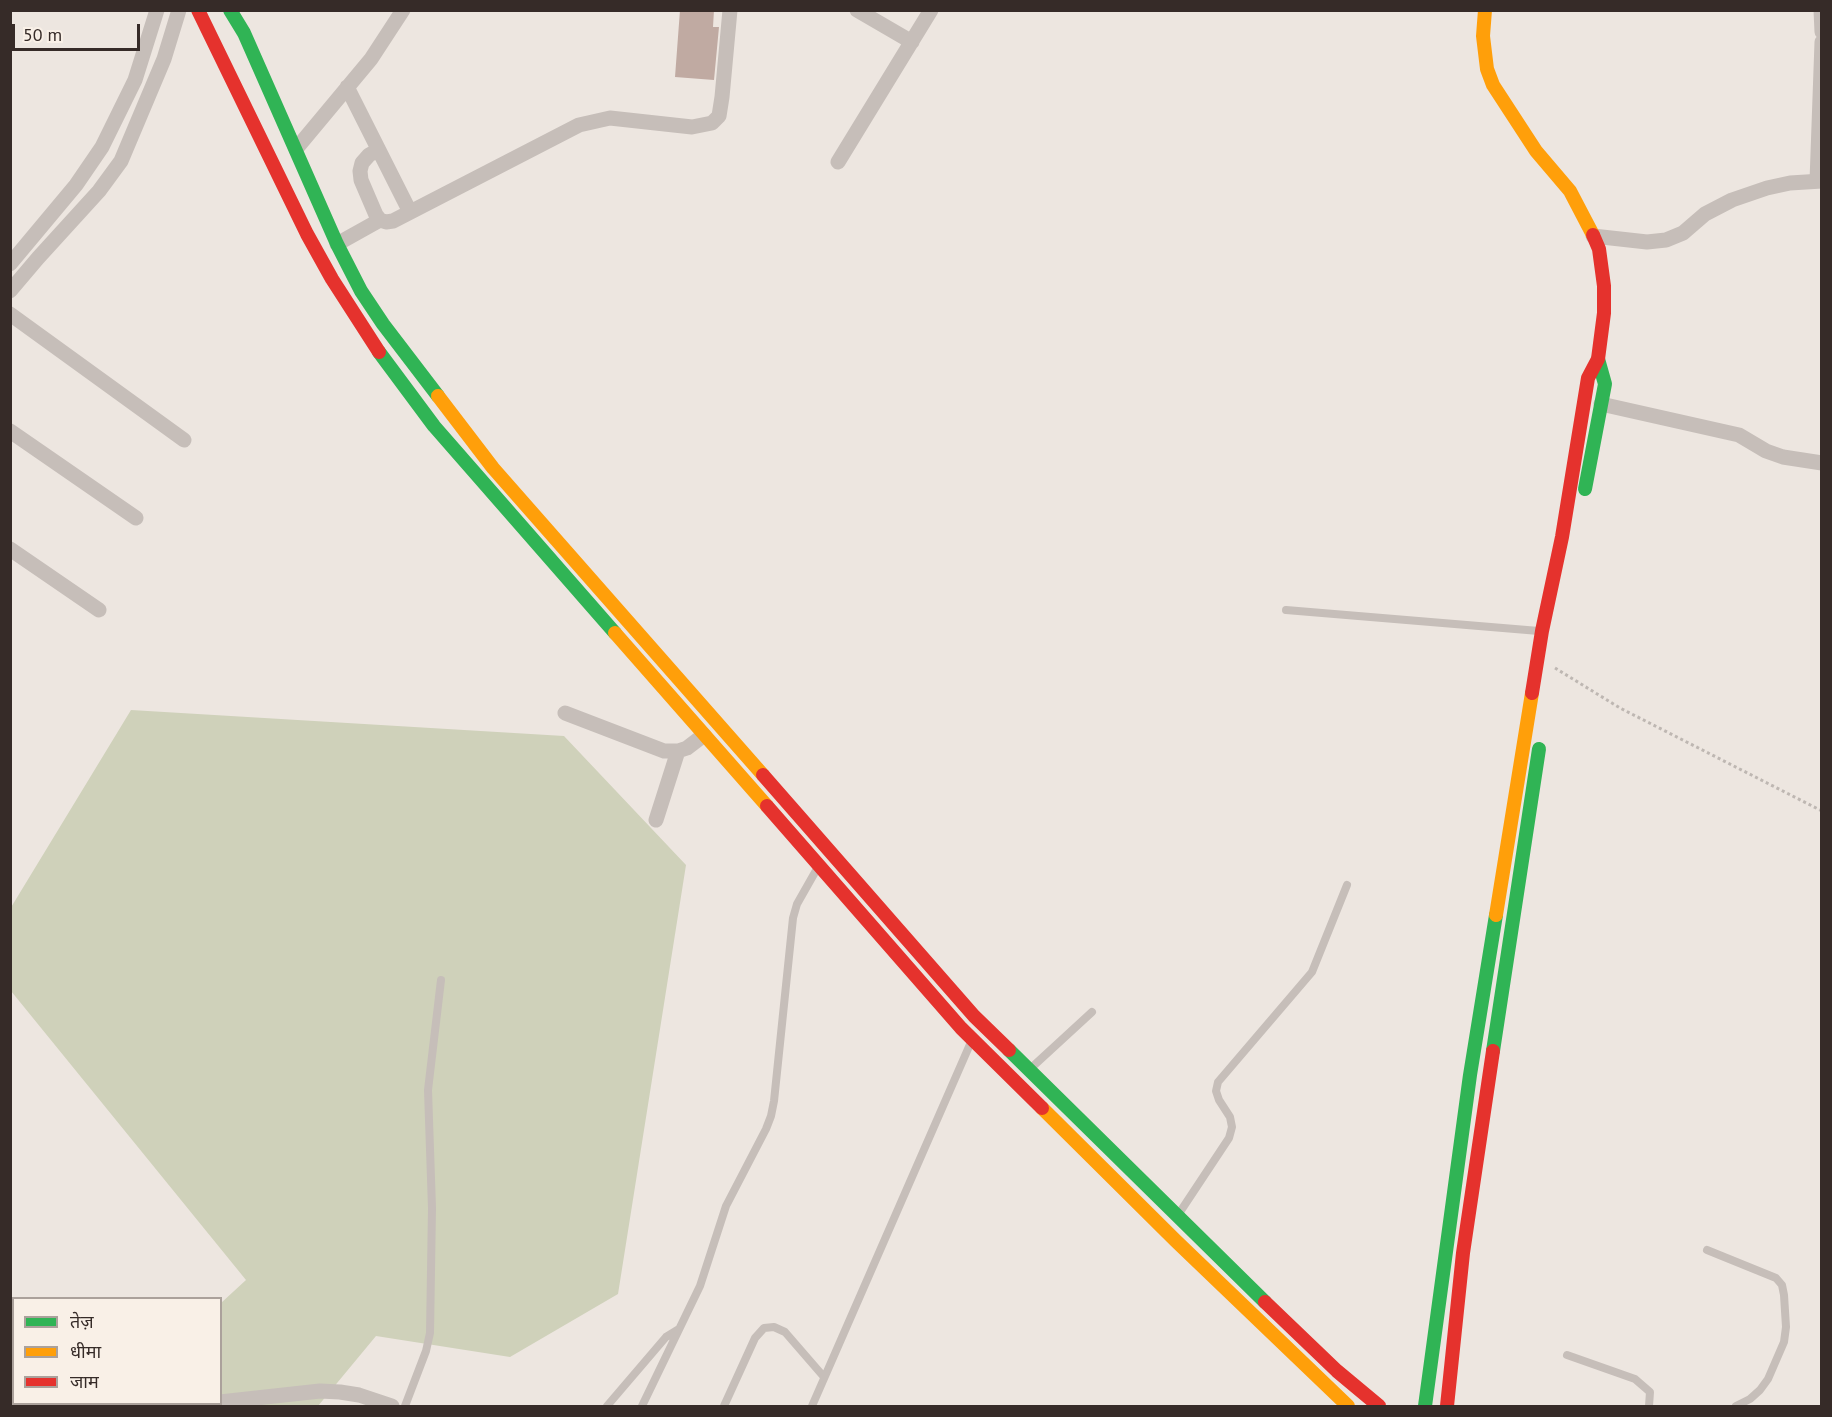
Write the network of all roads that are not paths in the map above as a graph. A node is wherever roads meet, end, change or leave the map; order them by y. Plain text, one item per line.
1 (157, 10) edge
2 (179, 10) edge
3 (198, 10) edge
4 (403, 10) edge
5 (730, 10) edge
6 (857, 10) edge
7 (931, 10) edge
8 (1485, 10) edge
9 (1821, 10) edge
10 (236, 16) edge
11 (1821, 32) edge
12 (912, 42) junction
13 (1821, 42) edge
14 (347, 87) junction
15 (285, 125) junction
16 (261, 138) junction
17 (296, 149) junction
18 (378, 150) junction
19 (838, 162) dead end
20 (1819, 181) edge
21 (410, 212) junction
22 (380, 220) junction
23 (1593, 236) junction
24 (337, 244) junction
25 (10, 264) edge
26 (10, 291) edge
27 (10, 314) edge
28 (1598, 359) junction
29 (1601, 404) junction
30 (10, 431) edge
31 (184, 440) dead end
32 (1821, 463) edge
33 (1582, 507) dead end
34 (136, 518) dead end
35 (1577, 529) dead end
36 (10, 549) edge
37 (1573, 552) dead end
38 (99, 610) dead end
39 (1286, 610) dead end
40 (1542, 631) junction
41 (565, 713) dead end
42 (1541, 734) dead end
43 (704, 735) junction
44 (678, 751) junction
45 (656, 820) dead end
46 (818, 866) junction
47 (1347, 885) dead end
48 (441, 980) dead end
49 (1092, 1012) dead end
50 (972, 1039) junction
51 (1029, 1071) junction
52 (1015, 1082) junction
53 (1177, 1216) junction
54 (1707, 1250) dead end
55 (680, 1328) junction
56 (1567, 1354) dead end
57 (824, 1377) junction
58 (222, 1402) edge
59 (392, 1407) edge
60 (405, 1407) edge
61 (606, 1407) edge
62 (642, 1407) edge
63 (724, 1407) edge
64 (812, 1407) edge
65 (1348, 1407) edge
66 (1379, 1407) edge
67 (1425, 1407) edge
68 (1447, 1407) edge
69 (1649, 1407) edge
70 (1736, 1407) edge

1 - 25 street
2 - 26 street
3 - 16 street
4 - 14 street
5 - 21 street
6 - 12 street
7 - 12 street
8 - 23 street
9 - 11 street
10 - 15 street
12 - 19 street
13 - 20 street
14 - 17 street
14 - 18 street
15 - 16 street
15 - 17 street
16 - 43 street
17 - 24 street
18 - 21 street
18 - 22 street
20 - 23 street
21 - 22 street
22 - 24 street
23 - 28 street
24 - 51 street
27 - 31 street
28 - 29 street
28 - 40 street
29 - 32 street
29 - 33 street
30 - 34 street
35 - 37 street
36 - 38 street
39 - 40 lane
40 - 67 street
41 - 44 street
42 - 68 street
43 - 44 street
43 - 46 street
44 - 45 street
46 - 50 street
46 - 55 lane
47 - 53 lane
48 - 60 lane
49 - 51 lane
50 - 52 street
50 - 57 lane
51 - 52 lane
51 - 53 street
52 - 65 street
53 - 66 street
54 - 70 lane
55 - 61 lane
55 - 62 lane
56 - 69 lane
57 - 63 lane
57 - 64 lane
58 - 59 street

